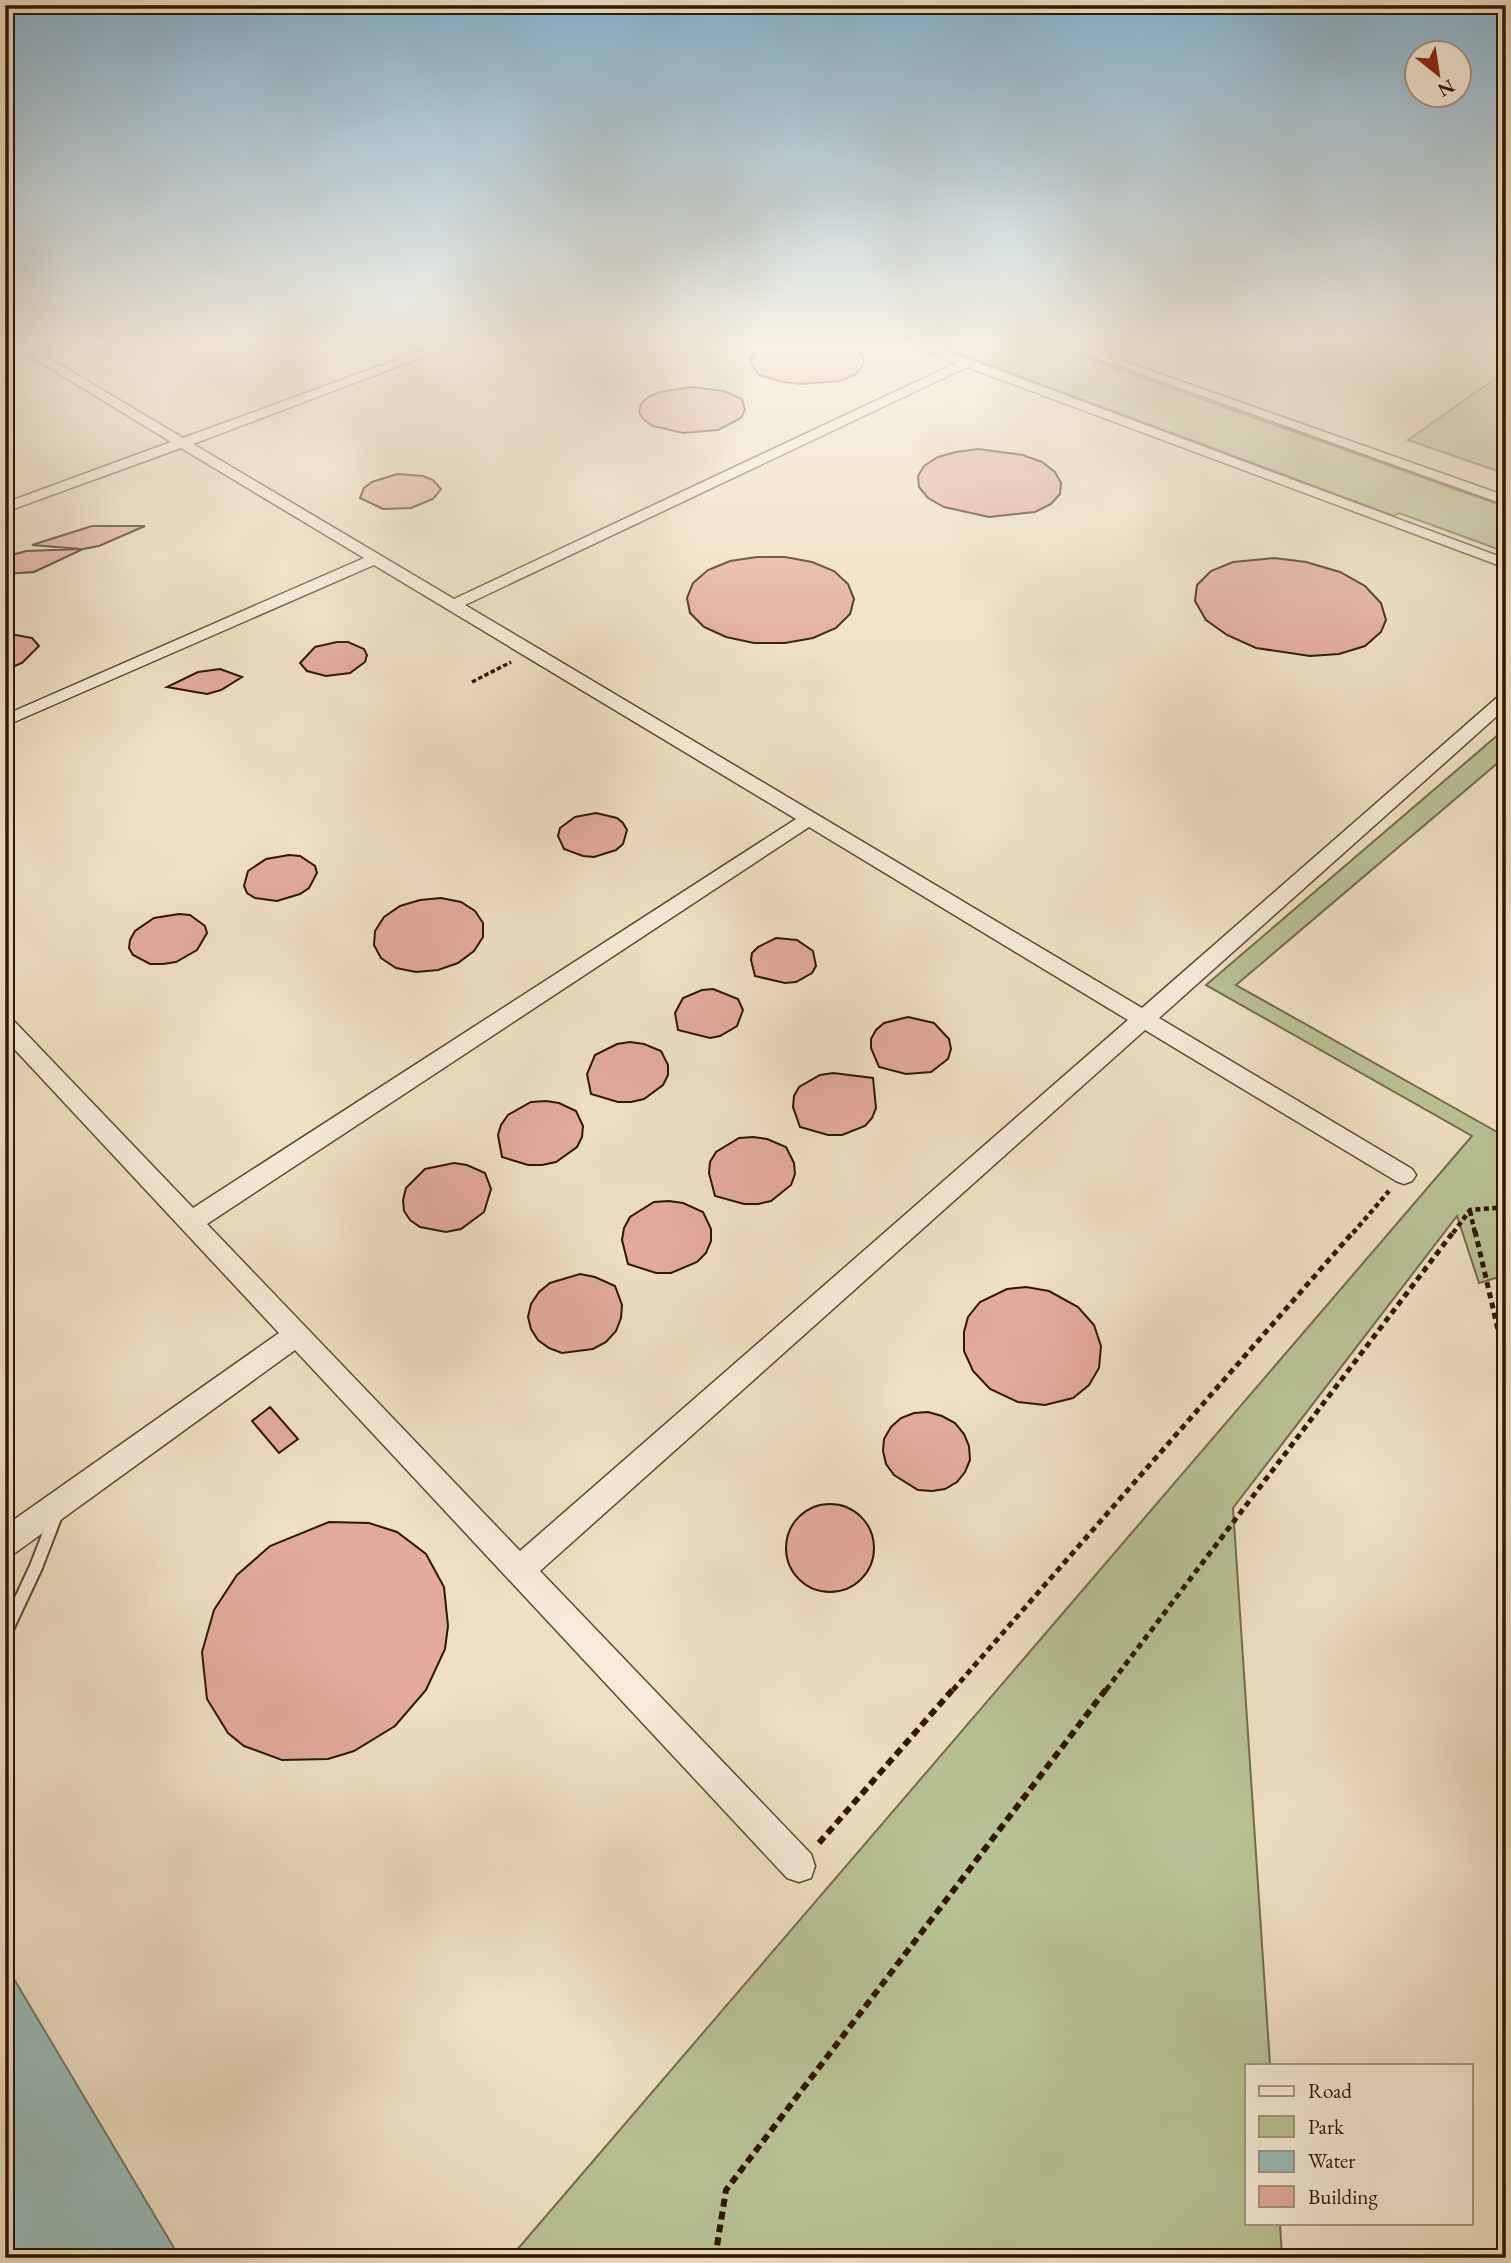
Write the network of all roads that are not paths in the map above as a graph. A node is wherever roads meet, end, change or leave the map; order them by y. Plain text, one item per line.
1 (159, 452) edge
2 (196, 452) edge
3 (778, 452) edge
4 (1204, 452) edge
5 (1369, 452) edge
6 (1506, 500) edge
7 (5, 508) edge
8 (375, 559) junction
9 (1506, 564) edge
10 (453, 605) junction
11 (1506, 699) edge
12 (5, 721) edge
13 (809, 818) junction
14 (1143, 1018) junction
15 (5, 1026) edge
16 (1404, 1174) road end
17 (191, 1222) junction
18 (297, 1334) junction
19 (61, 1503) junction
20 (5, 1543) edge
21 (520, 1570) junction
22 (5, 1633) edge
23 (799, 1866) road end

1 - 7 street
2 - 8 street
3 - 10 street
4 - 9 street
5 - 6 street
8 - 10 street
8 - 12 street
10 - 13 street
11 - 14 street
13 - 14 street
13 - 17 street
14 - 16 street
14 - 21 street
15 - 17 street
17 - 18 street
18 - 19 street
18 - 21 street
19 - 20 street
19 - 22 lane
21 - 23 street

